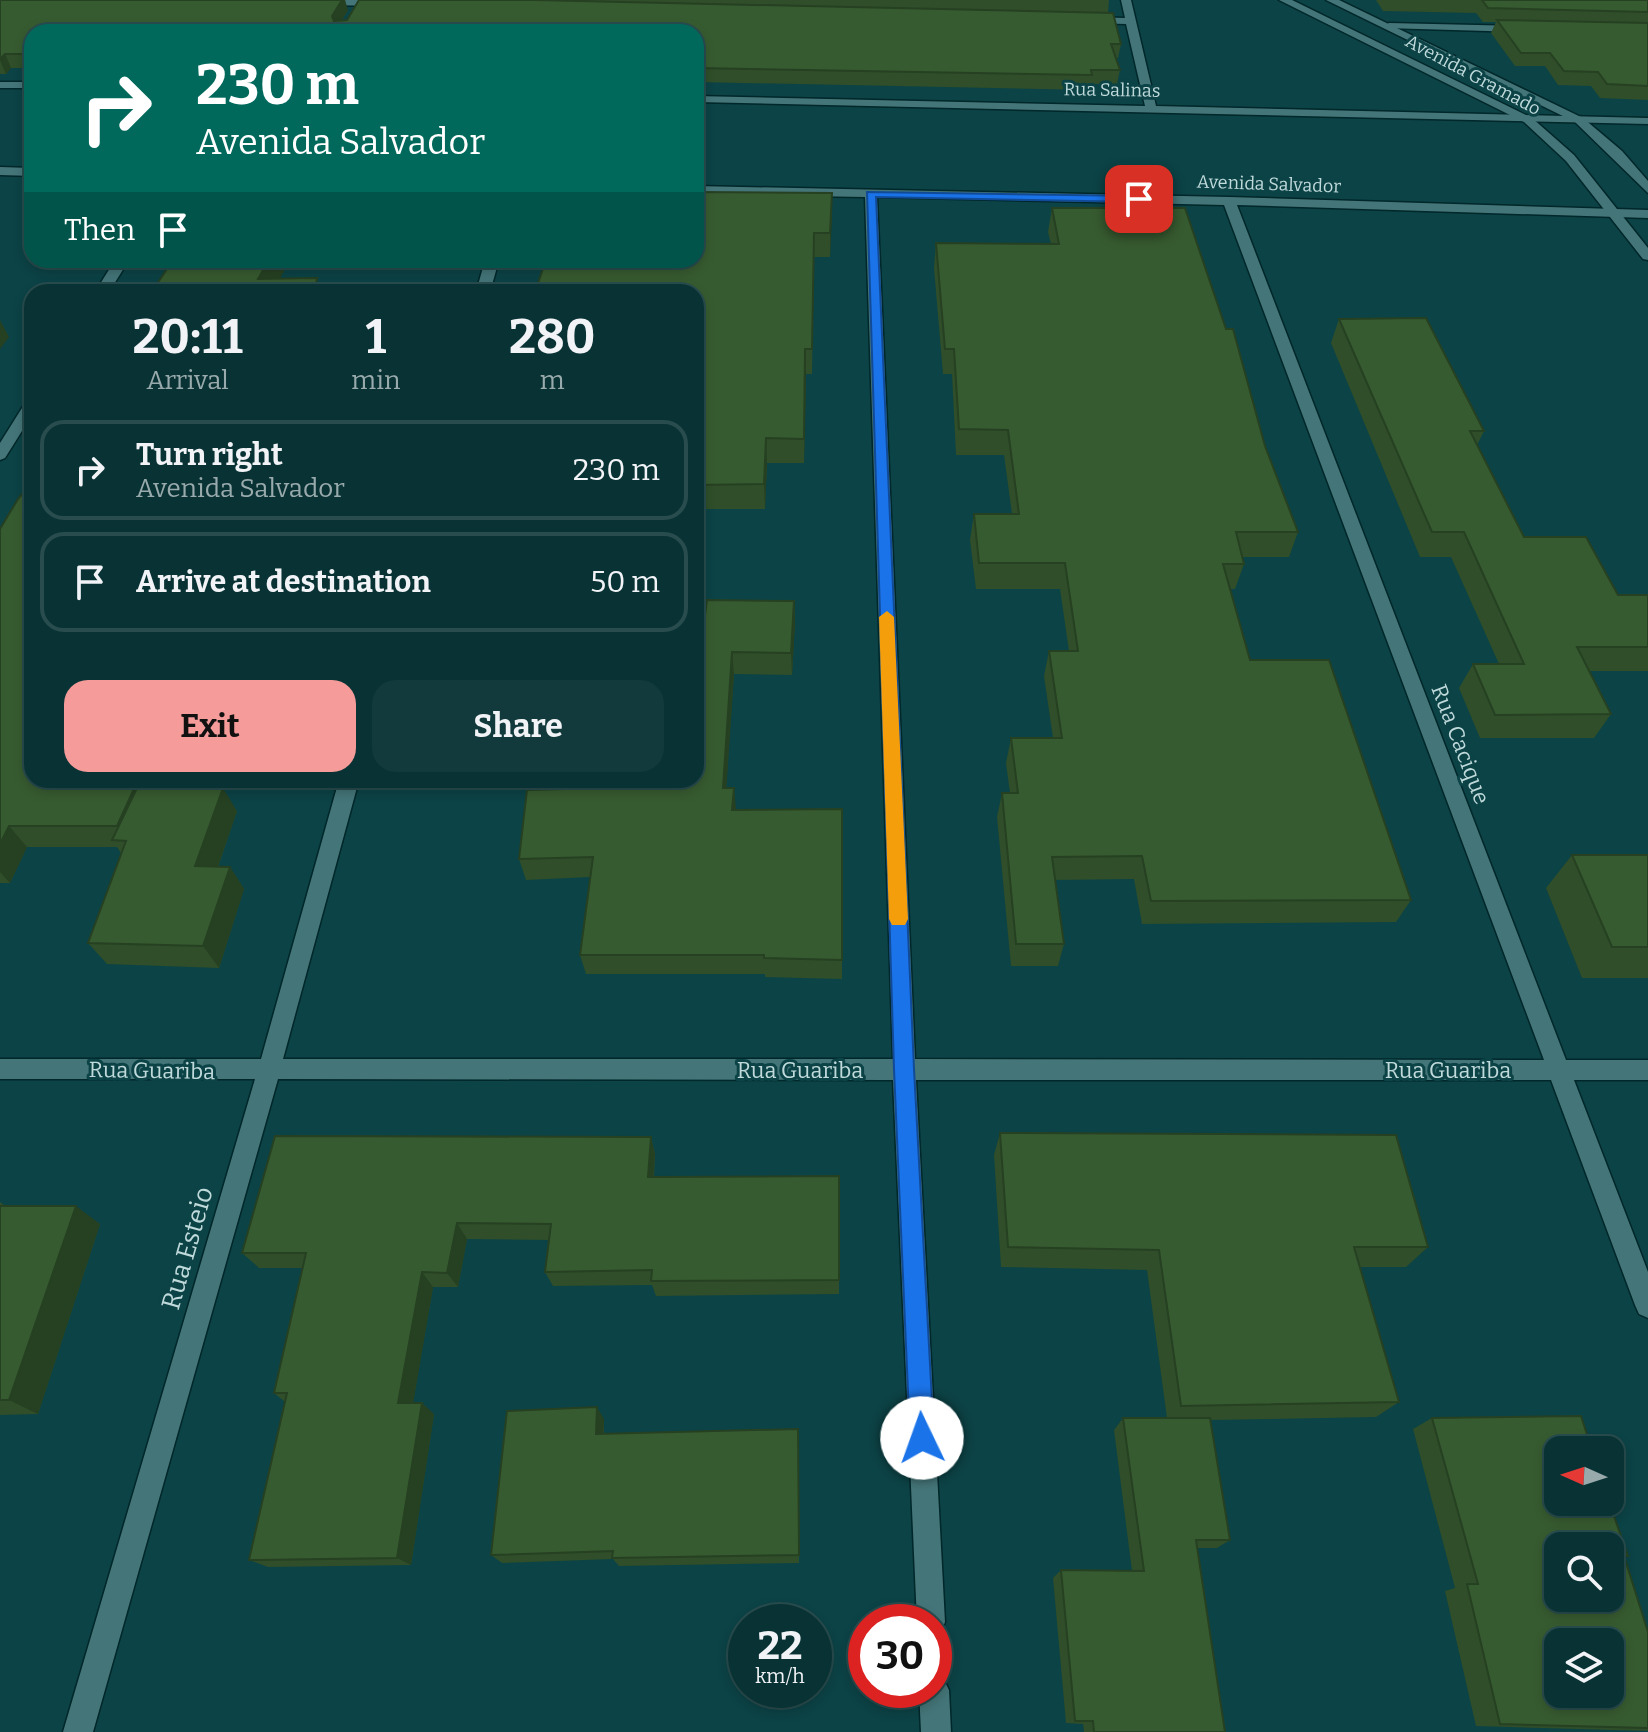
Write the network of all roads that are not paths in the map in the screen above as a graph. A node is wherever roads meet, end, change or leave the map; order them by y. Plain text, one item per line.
1 (1126, 0) edge
2 (1284, 0) edge
3 (1331, 0) edge
4 (302, 2) edge
5 (392, 4) edge
6 (359, 5) edge
7 (1068, 20) edge
8 (1131, 21) junction
9 (1389, 26) junction
10 (1541, 29) edge
11 (0, 85) edge
12 (24, 85) edge
13 (704, 99) edge
14 (1151, 108) junction
15 (1528, 120) junction
16 (1579, 120) junction
17 (1648, 121) edge
18 (0, 171) edge
19 (24, 172) edge
20 (1648, 189) edge
21 (704, 190) edge
22 (871, 194) junction
23 (1229, 201) junction
24 (1616, 213) junction
25 (1648, 214) edge
26 (1648, 256) edge
27 (24, 416) edge
28 (0, 455) edge
29 (347, 788) edge
30 (0, 1069) edge
31 (904, 1069) junction
32 (1559, 1070) junction
33 (1648, 1070) edge
34 (269, 1071) junction
35 (1648, 1305) edge
36 (930, 1604) edge
37 (935, 1708) edge
38 (78, 1732) edge
39 (936, 1732) edge

1 - 8 street
2 - 15 street, Avenida Gramado
3 - 9 street, Avenida Gramado
4 - 6 street
5 - 6 street
7 - 8 street
8 - 14 street
9 - 10 street
9 - 16 street, Avenida Gramado
11 - 12 street
13 - 14 street, Rua Salinas
14 - 15 street, Rua Salinas
15 - 16 street, Rua Salinas
15 - 24 street, Avenida Gramado
16 - 17 street
16 - 20 street, Avenida Gramado
18 - 19 street
21 - 22 street, Avenida Salvador
22 - 23 street, Avenida Salvador
22 - 31 street
23 - 24 street, Avenida Salvador
23 - 32 street, Rua Cacique
24 - 25 street, Avenida Salvador
24 - 26 street, Avenida Gramado
27 - 28 street
29 - 34 street, Rua Esteio
30 - 34 street, Rua Guariba
31 - 32 street, Rua Guariba
31 - 34 street, Rua Guariba
31 - 36 street
32 - 33 street, Rua Guariba
32 - 35 street, Rua Cacique
34 - 38 street, Rua Esteio
37 - 39 street

